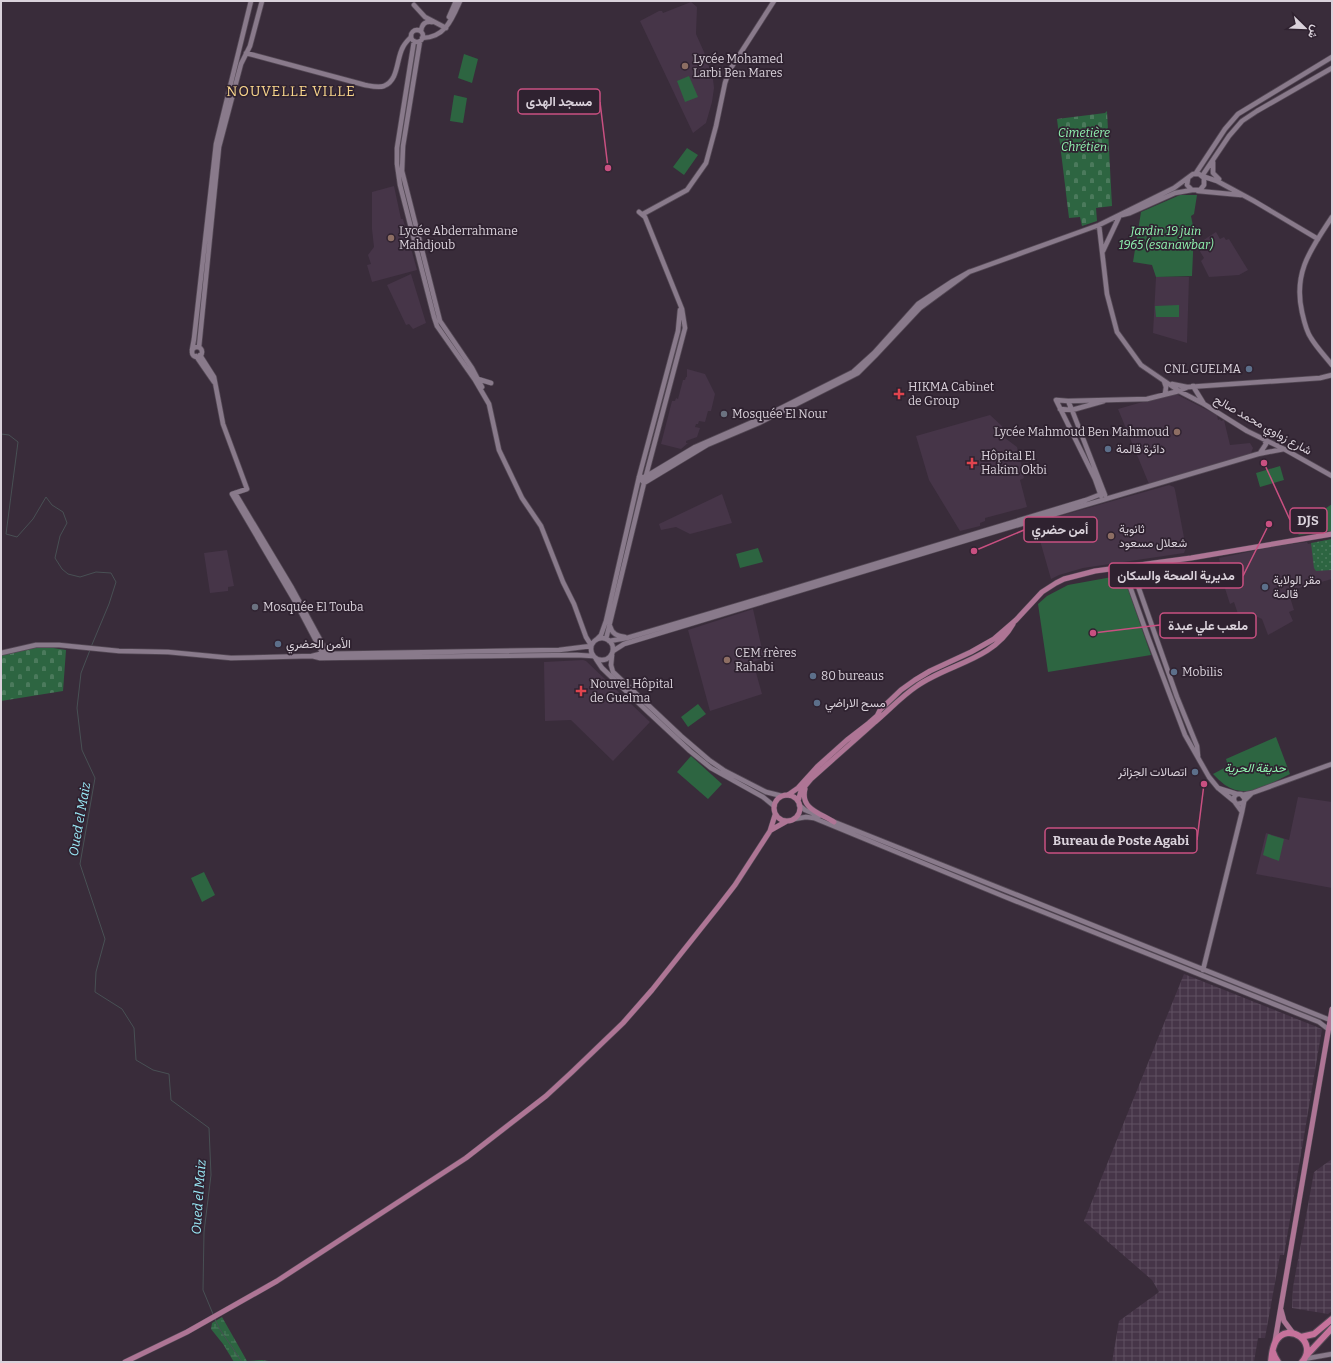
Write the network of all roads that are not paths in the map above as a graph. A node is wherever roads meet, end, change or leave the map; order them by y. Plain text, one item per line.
1 (251, 1) edge
2 (262, 1) edge
3 (456, 1) edge
4 (460, 1) edge
5 (774, 1) edge
6 (414, 5) dead end
7 (434, 22) junction
8 (446, 28) junction
9 (421, 31) junction
10 (412, 39) junction
11 (421, 40) junction
12 (240, 46) junction
13 (238, 52) junction
14 (246, 53) junction
15 (1332, 57) edge
16 (1332, 68) edge
17 (1214, 158) junction
18 (1196, 173) junction
19 (1202, 176) junction
20 (1188, 179) junction
21 (1228, 187) junction
22 (1192, 190) junction
23 (1198, 191) junction
24 (1242, 195) junction
25 (1120, 215) junction
26 (1332, 216) edge
27 (1099, 224) junction
28 (1318, 239) junction
29 (1103, 251) junction
30 (969, 272) junction
31 (680, 305) junction
32 (199, 347) junction
33 (192, 350) junction
34 (198, 356) junction
35 (1332, 365) edge
36 (1332, 375) edge
37 (478, 379) junction
38 (1164, 381) junction
39 (491, 383) dead end
40 (1194, 386) junction
41 (1205, 386) junction
42 (482, 387) dead end
43 (1187, 387) junction
44 (1179, 391) junction
45 (1198, 392) junction
46 (1164, 394) junction
47 (1191, 398) junction
48 (1112, 399) junction
49 (1068, 401) junction
50 (1204, 404) junction
51 (1060, 409) junction
52 (1072, 410) junction
53 (1264, 438) junction
54 (1284, 448) junction
55 (1258, 454) junction
56 (1332, 476) edge
57 (645, 477) junction
58 (640, 478) junction
59 (644, 483) junction
60 (1102, 493) junction
61 (1104, 499) junction
62 (1332, 534) edge
63 (1131, 566) junction
64 (1124, 567) junction
65 (1016, 620) junction
66 (610, 623) junction
67 (627, 638) junction
68 (597, 639) junction
69 (608, 640) junction
70 (591, 645) junction
71 (1, 653) edge
72 (612, 653) junction
73 (326, 656) junction
74 (595, 658) junction
75 (1198, 758) junction
76 (1332, 764) edge
77 (805, 785) junction
78 (1218, 788) junction
79 (1252, 793) junction
80 (788, 795) junction
81 (1240, 795) junction
82 (782, 796) junction
83 (1244, 801) junction
84 (799, 803) junction
85 (1236, 803) junction
86 (774, 806) junction
87 (1242, 812) junction
88 (775, 815) junction
89 (794, 819) junction
90 (787, 822) junction
91 (834, 822) junction
92 (770, 831) junction
93 (1203, 970) junction
94 (1332, 1009) edge
95 (1330, 1020) junction
96 (1328, 1029) junction
97 (1281, 1307) junction
98 (1332, 1319) edge
99 (1332, 1328) edge
100 (1293, 1333) junction
101 (1301, 1337) junction
102 (1274, 1344) junction
103 (1332, 1354) edge
104 (1303, 1360) edge
105 (125, 1362) edge
106 (1271, 1362) edge
107 (1278, 1362) edge

1 - 12 street
2 - 14 street
3 - 8 street
4 - 8 street
5 - 31 street
6 - 7 street
7 - 8 street
7 - 9 street
8 - 11 street
9 - 10 street
9 - 11 street
10 - 11 street
10 - 14 street
10 - 70 street
11 - 37 street
12 - 13 street
12 - 14 street
13 - 14 street
13 - 33 street
14 - 32 street
15 - 18 street
16 - 17 street
17 - 19 street
17 - 21 street
18 - 19 street
18 - 20 street
19 - 21 street
19 - 23 street
20 - 22 street
20 - 25 street
21 - 24 street
22 - 23 street
22 - 25 street
23 - 24 street
24 - 28 street
25 - 27 street
25 - 29 street
26 - 28 street
27 - 29 street, شارع زواوي محمد صالح
27 - 30 street
28 - 35 street
29 - 38 street, شارع زواوي محمد صالح
30 - 57 street
30 - 59 street
31 - 57 street
31 - 58 street
32 - 33 street
32 - 34 street
33 - 34 street
34 - 73 street
36 - 41 street
37 - 39 street
37 - 42 street
38 - 43 street
38 - 44 street, شارع زواوي محمد صالح
38 - 46 street
40 - 41 street
40 - 43 street
40 - 45 street, شارع زواوي محمد صالح
41 - 45 street
43 - 44 street
44 - 46 street
44 - 47 street, شارع زواوي محمد صالح
45 - 47 street
45 - 50 street, شارع زواوي محمد صالح
46 - 48 street
47 - 50 street, شارع زواوي محمد صالح
48 - 49 street
48 - 52 street
49 - 51 street
49 - 52 street
50 - 53 street, شارع زواوي محمد صالح
51 - 52 street
51 - 60 street
52 - 60 street
53 - 54 street, شارع زواوي محمد صالح
53 - 55 street
54 - 55 street
54 - 56 street, شارع زواوي محمد صالح
55 - 61 street
57 - 58 street
57 - 59 street
58 - 59 street
58 - 68 street
59 - 66 street
60 - 61 street
60 - 67 street
61 - 72 street
62 - 63 main road
63 - 64 main road
63 - 75 street
64 - 65 main road
64 - 75 street
65 - 77 main road
65 - 80 main road
66 - 67 street
66 - 69 street
67 - 69 street
68 - 69 street
68 - 70 street
69 - 72 street
70 - 73 street
70 - 74 street
71 - 73 street
72 - 74 street
72 - 82 street
73 - 74 street
74 - 86 street
75 - 78 street
76 - 79 street
77 - 84 main road
77 - 91 main road
78 - 81 street
78 - 85 street
79 - 81 street
79 - 83 street
80 - 82 main road
80 - 84 main road
81 - 83 street
81 - 85 street
82 - 86 main road
83 - 85 street
83 - 87 street
84 - 89 main road
84 - 91 street
85 - 87 street
86 - 88 main road
87 - 93 street
88 - 90 main road
88 - 92 main road
89 - 90 main road
89 - 96 street
90 - 92 main road
91 - 93 street
92 - 105 main road
93 - 95 street
94 - 95 main road
95 - 96 main road
96 - 97 main road
97 - 100 main road
97 - 102 main road
98 - 101 highway
99 - 104 highway
100 - 101 highway
100 - 102 highway
101 - 104 highway
102 - 106 highway
102 - 107 highway
103 - 104 street

